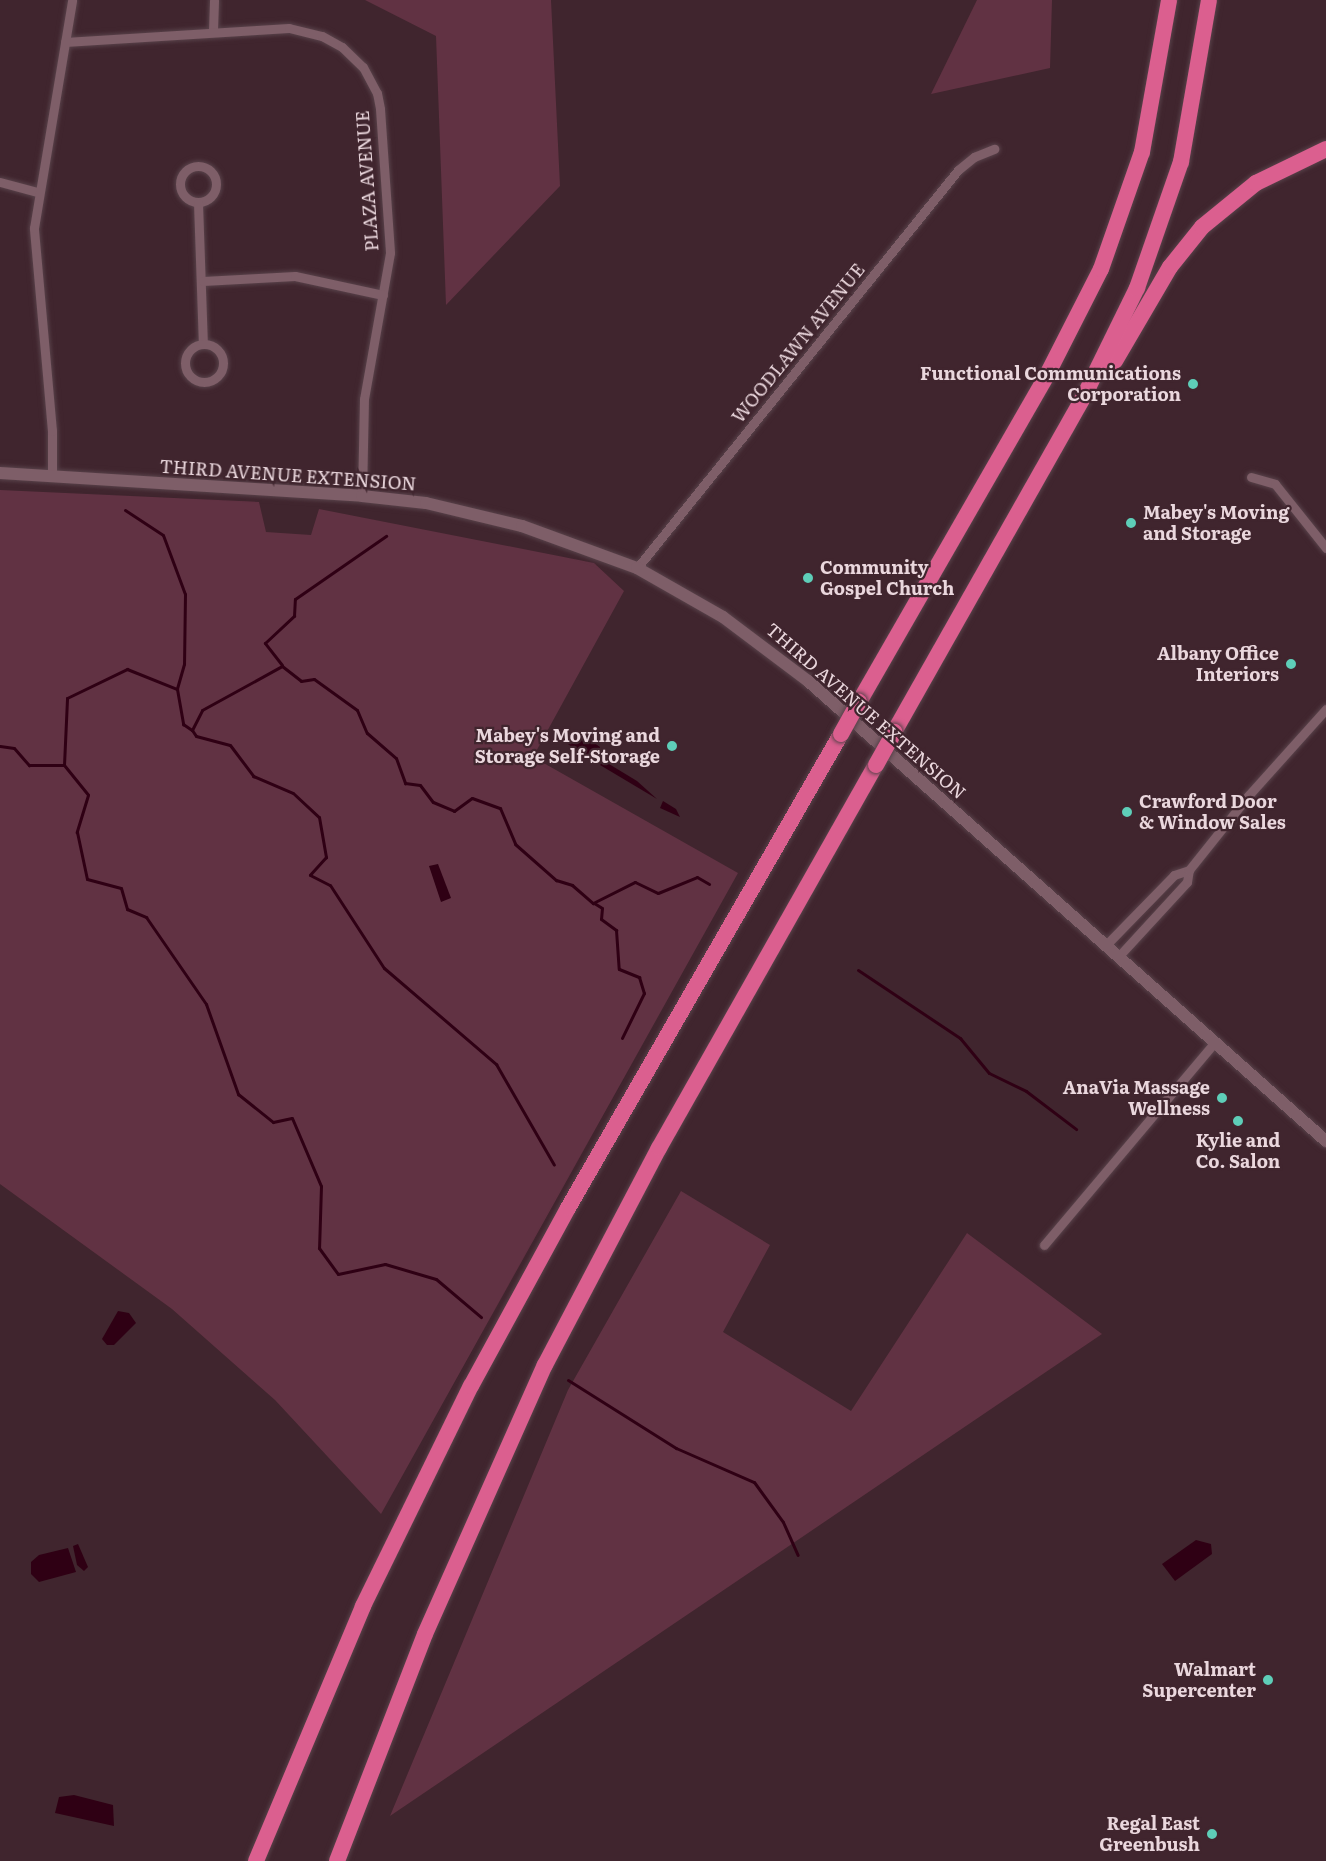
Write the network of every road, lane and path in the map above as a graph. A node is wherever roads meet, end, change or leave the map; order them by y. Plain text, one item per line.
1 (72, 0) edge
2 (214, 0) edge
3 (1169, 0) edge
4 (1209, 0) edge
5 (213, 30) junction
6 (65, 42) junction
7 (994, 149) dead end
8 (1326, 149) edge
9 (0, 182) edge
10 (37, 192) junction
11 (198, 202) junction
12 (203, 281) junction
13 (383, 294) junction
14 (203, 343) junction
15 (0, 472) edge
16 (51, 476) junction
17 (1039, 477) junction
18 (1251, 477) dead end
19 (362, 496) junction
20 (1326, 548) edge
21 (637, 568) junction
22 (1326, 709) edge
23 (1189, 870) junction
24 (1105, 946) junction
25 (1118, 957) junction
26 (1215, 1042) junction
27 (1326, 1141) edge
28 (1044, 1245) dead end
29 (256, 1861) edge
30 (337, 1861) edge

1 - 6 street
2 - 5 street
3 - 29 highway, bridge
4 - 17 highway
5 - 6 street, PLAZA AVENUE
5 - 13 street, PLAZA AVENUE
6 - 10 street
7 - 21 street, WOODLAWN AVENUE
8 - 17 highway
9 - 10 street
10 - 16 street
11 - 11 street
11 - 12 street
12 - 13 street
12 - 14 street
13 - 19 street, PLAZA AVENUE
14 - 14 street
15 - 16 street, THIRD AVENUE EXTENSION
16 - 19 street, THIRD AVENUE EXTENSION
17 - 30 highway, bridge
18 - 20 street
19 - 21 street, THIRD AVENUE EXTENSION
21 - 24 street, THIRD AVENUE EXTENSION
22 - 23 street
23 - 24 street
23 - 25 street
24 - 25 street, THIRD AVENUE EXTENSION
25 - 26 street, THIRD AVENUE EXTENSION
26 - 27 street, THIRD AVENUE EXTENSION
26 - 28 street

